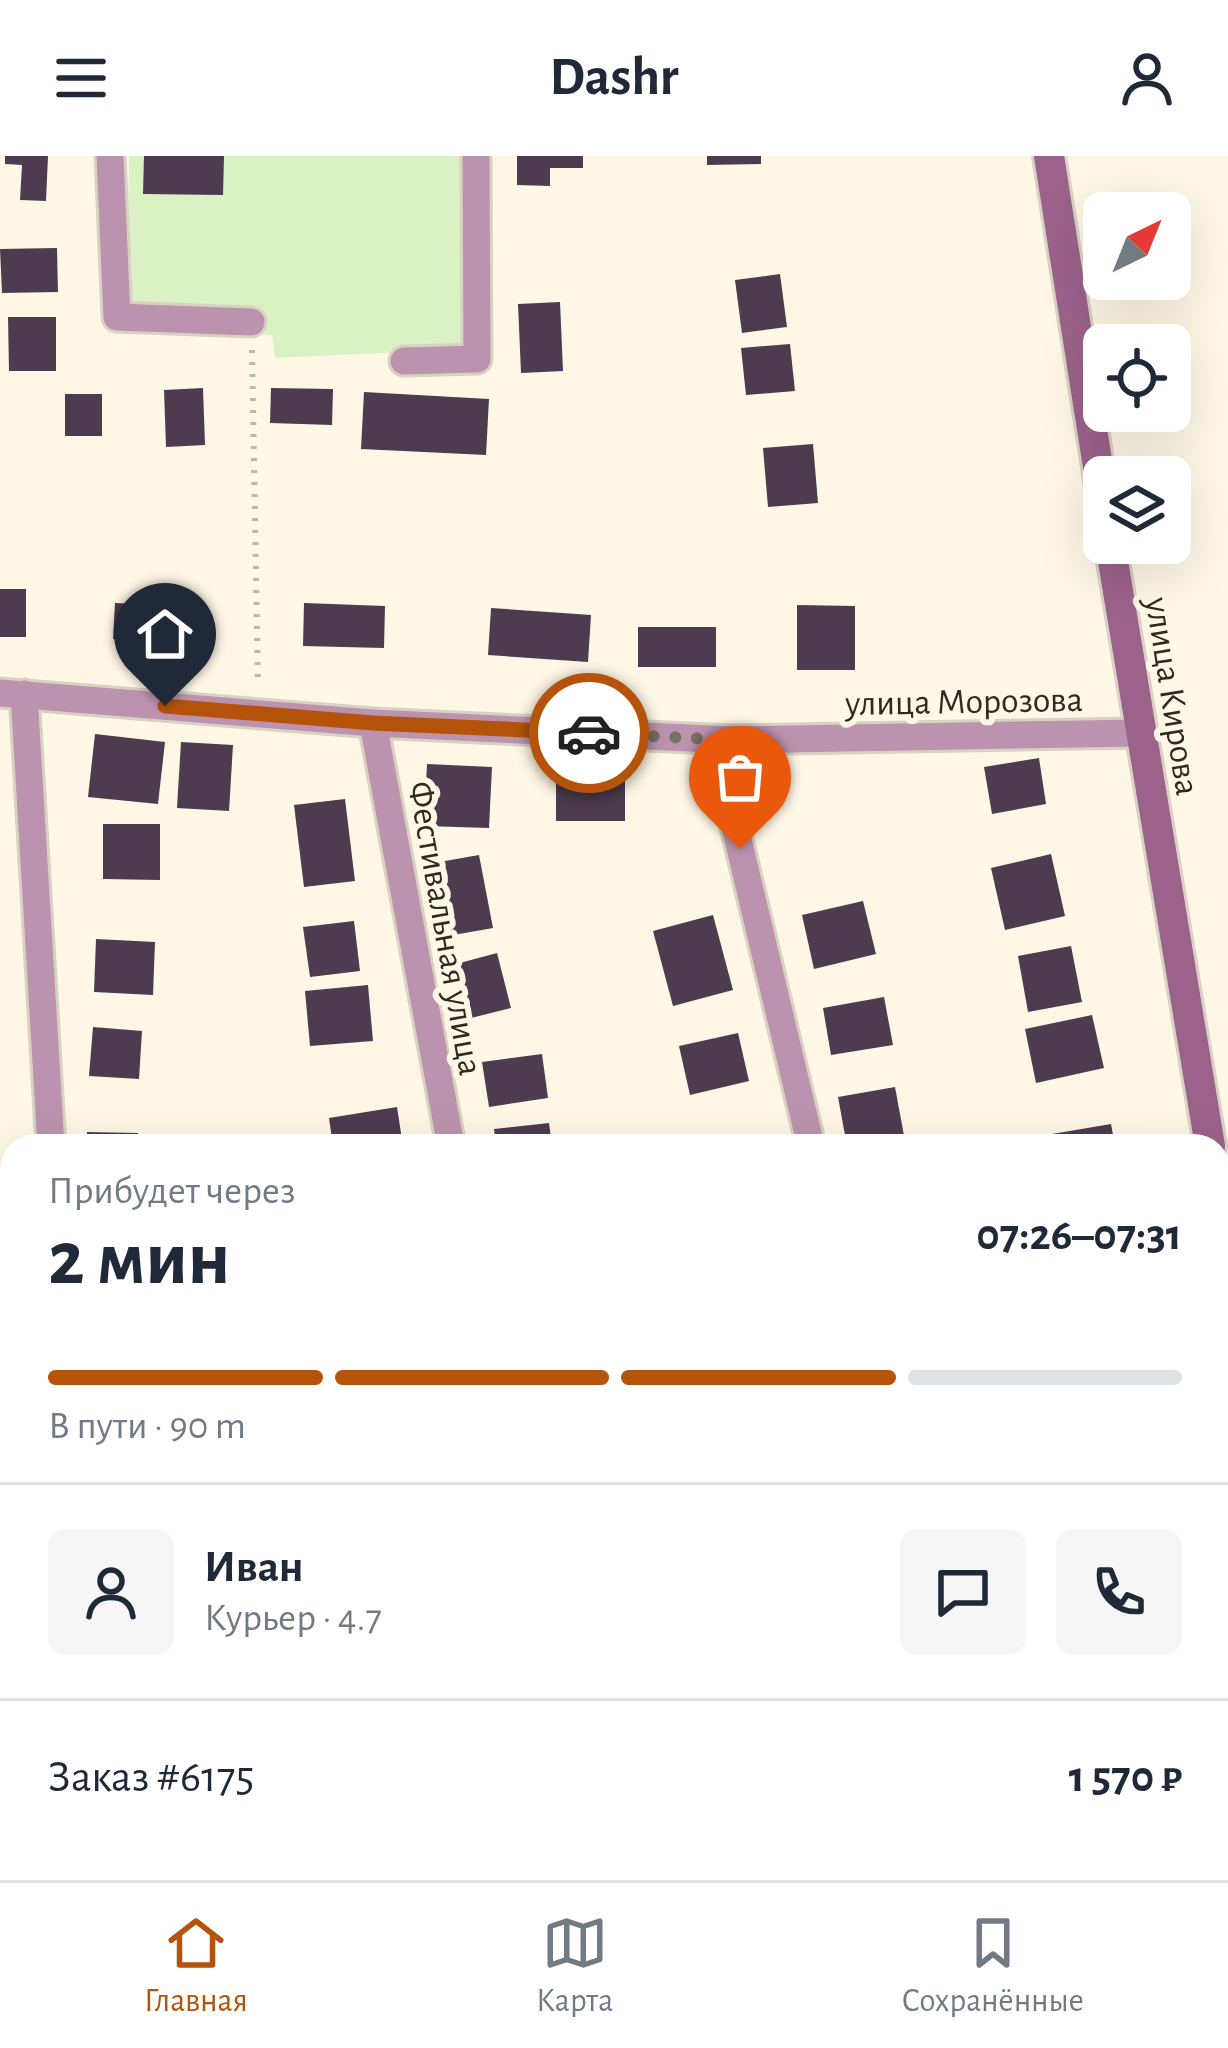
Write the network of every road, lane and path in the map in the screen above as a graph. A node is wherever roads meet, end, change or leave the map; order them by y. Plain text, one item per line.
1 (110, 156) edge
2 (476, 156) edge
3 (1049, 156) edge
4 (251, 322) joint
5 (404, 361) dead end
6 (1096, 456) edge
7 (1113, 564) edge
8 (12, 694) edge
9 (259, 715) junction
10 (373, 723) junction
11 (1140, 733) junction
12 (731, 740) junction
13 (50, 1134) edge
14 (449, 1134) edge
15 (808, 1134) edge
16 (1208, 1134) edge

1 - 4 street
2 - 5 street
3 - 6 main road
4 - 9 path
7 - 11 main road, улица Кирова
8 - 9 street, улица Морозова
8 - 13 street
9 - 10 street, улица Морозова
10 - 12 street, улица Морозова
10 - 14 street, Фестивальная улица
11 - 12 street, улица Морозова
11 - 16 main road, улица Кирова
12 - 15 street

